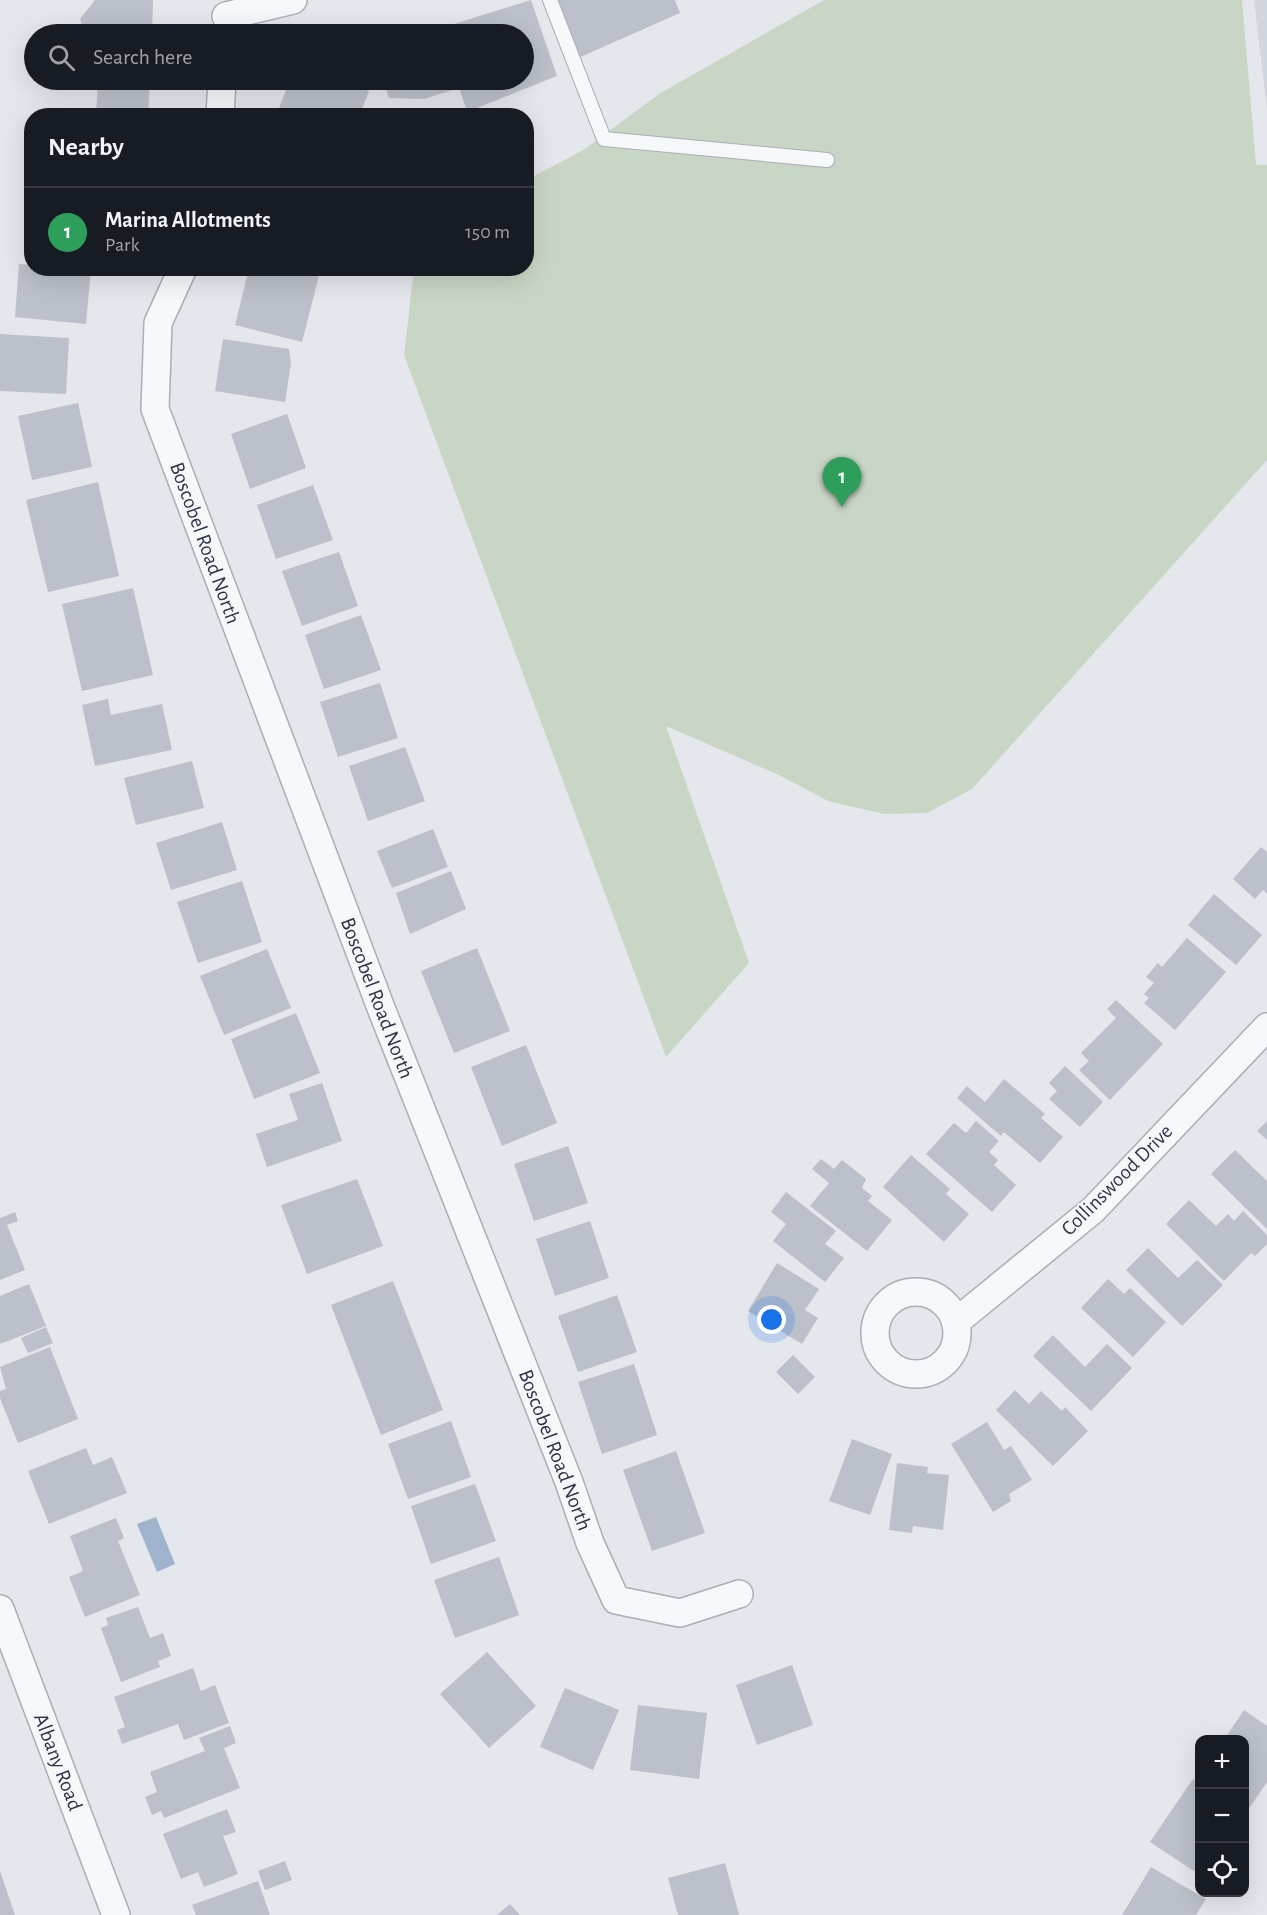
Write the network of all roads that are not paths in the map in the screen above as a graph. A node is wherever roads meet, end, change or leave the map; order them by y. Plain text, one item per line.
1 (293, 0) edge
2 (550, 0) edge
3 (226, 17) edge
4 (221, 90) edge
5 (220, 108) edge
6 (827, 160) dead end
7 (179, 276) edge
8 (1267, 1027) edge
9 (957, 1321) dead end
10 (739, 1594) dead end
11 (0, 1609) edge
12 (116, 1915) edge

1 - 3 street
2 - 6 lane
4 - 5 street
7 - 10 street, Boscobel Road North
8 - 9 street, Collinswood Drive
11 - 12 street, Albany Road

